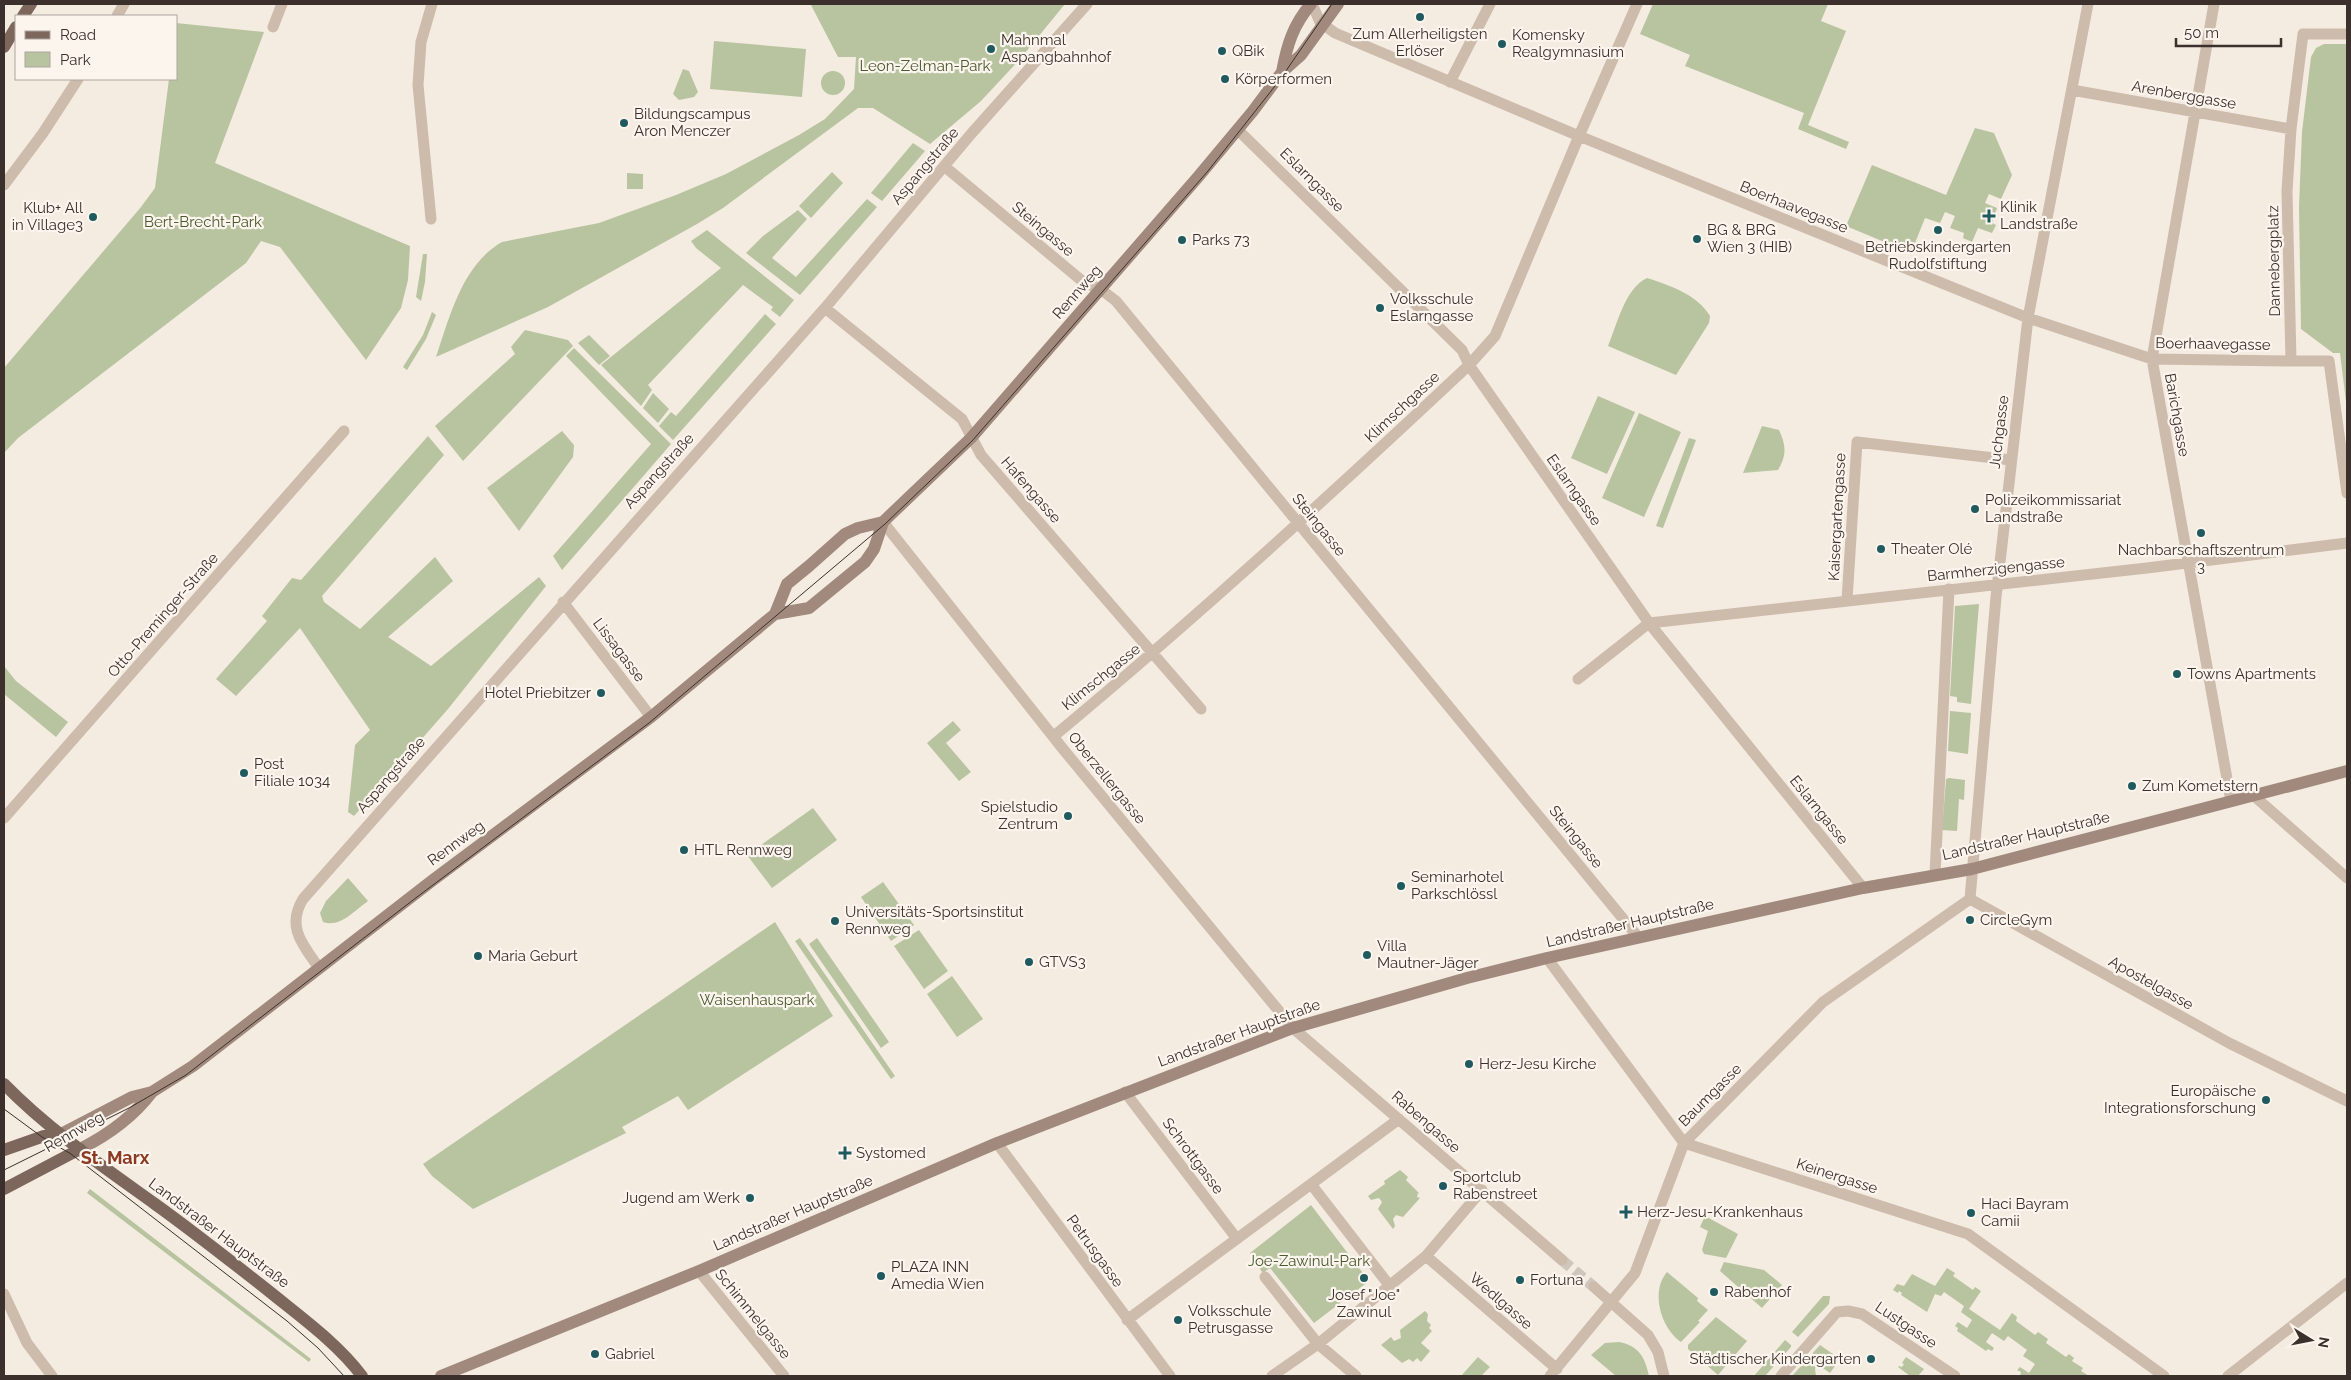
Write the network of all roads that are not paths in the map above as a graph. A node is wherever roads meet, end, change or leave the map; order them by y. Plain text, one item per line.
1 (31, 4) edge
2 (124, 4) edge
3 (282, 4) edge
4 (432, 4) edge
5 (1087, 4) edge
6 (1311, 4) edge
7 (1338, 4) edge
8 (1490, 4) edge
9 (1637, 4) edge
10 (2088, 4) edge
11 (2214, 4) edge
12 (24, 15) edge
13 (118, 15) edge
14 (1323, 25) junction
15 (273, 27) dead end
16 (15, 29) edge
17 (2347, 34) edge
18 (4, 47) edge
19 (1282, 72) junction
20 (77, 80) edge
21 (1450, 82) junction
22 (2072, 90) junction
23 (2196, 112) junction
24 (2290, 129) junction
25 (1238, 130) junction
26 (1579, 136) junction
27 (944, 166) junction
28 (4, 185) edge
29 (431, 219) dead end
30 (1100, 290) junction
31 (824, 308) junction
32 (2028, 318) junction
33 (2152, 359) junction
34 (2292, 360) junction
35 (1469, 365) junction
36 (344, 431) dead end
37 (971, 438) junction
38 (2011, 460) junction
39 (2347, 493) edge
40 (883, 522) junction
41 (1299, 524) junction
42 (2347, 543) edge
43 (2188, 562) junction
44 (1998, 584) junction
45 (1948, 588) junction
46 (1848, 600) junction
47 (563, 602) junction
48 (775, 614) junction
49 (1648, 623) junction
50 (1154, 653) junction
51 (1578, 679) dead end
52 (1201, 709) dead end
53 (651, 717) junction
54 (1054, 736) junction
55 (2347, 771) edge
56 (2253, 796) junction
57 (2231, 801) junction
58 (4, 818) edge
59 (1972, 869) junction
60 (1935, 874) junction
61 (2347, 878) edge
62 (1863, 888) junction
63 (1970, 899) junction
64 (1638, 937) junction
65 (1547, 958) junction
66 (319, 968) junction
67 (1293, 1028) junction
68 (4, 1084) edge
69 (152, 1092) junction
70 (1125, 1092) junction
71 (2347, 1101) edge
72 (1399, 1119) junction
73 (59, 1135) junction
74 (997, 1143) junction
75 (1684, 1143) junction
76 (80, 1149) junction
77 (4, 1150) edge
78 (1311, 1184) junction
79 (4, 1190) edge
80 (1482, 1190) junction
81 (1237, 1239) junction
82 (1426, 1256) junction
83 (1562, 1260) tunnel mouth
84 (699, 1271) junction
85 (1265, 1277) dead end
86 (2347, 1283) edge
87 (1388, 1286) junction
88 (1594, 1288) tunnel mouth
89 (4, 1294) edge
90 (1612, 1302) junction
91 (1127, 1320) junction
92 (1318, 1344) junction
93 (1554, 1373) edge
94 (1165, 1375) edge
95 (52, 1376) edge
96 (362, 1376) edge
97 (441, 1376) edge
98 (784, 1376) edge
99 (1272, 1376) edge
100 (1356, 1376) edge
101 (1664, 1376) edge
102 (1781, 1376) edge
103 (1955, 1376) edge
104 (2164, 1376) edge
105 (2228, 1376) edge

1 - 12 main road
2 - 13 street
3 - 15 street
4 - 29 street
5 - 27 street, Aspangstraße
6 - 14 street
6 - 19 main road, Rennweg
7 - 14 main road, Rennweg
8 - 21 street
9 - 26 street, Klimschgasse
10 - 22 street, Juchgasse
11 - 23 street, Barichgasse
14 - 19 main road, Rennweg
14 - 21 street, Boerhaavegasse
16 - 18 main road
17 - 24 street, Dannebergplatz
19 - 25 main road, Rennweg
20 - 28 street
21 - 26 street, Boerhaavegasse
22 - 23 street, Arenberggasse
22 - 32 street, Juchgasse
23 - 24 street, Arenberggasse
23 - 33 street, Barichgasse
24 - 34 street, Dannebergplatz
25 - 30 main road, Rennweg
25 - 35 street, Eslarngasse
26 - 32 street, Boerhaavegasse
26 - 35 street, Klimschgasse
27 - 30 street, Steingasse
27 - 31 street, Aspangstraße
30 - 37 main road, Rennweg
30 - 41 street, Steingasse
31 - 37 street, Hafengasse
31 - 47 street, Aspangstraße
32 - 33 street, Boerhaavegasse
32 - 38 street, Juchgasse
33 - 34 street, Boerhaavegasse
33 - 43 street, Barichgasse
34 - 39 street
35 - 41 street, Klimschgasse
35 - 49 street, Eslarngasse
36 - 58 street, Otto-Preminger-Straße
37 - 40 main road, Rennweg
37 - 50 street, Hafengasse
38 - 44 street, Juchgasse
38 - 46 street, Kaisergartengasse
40 - 48 main road, Rennweg
40 - 48 main road, Rennweg
40 - 54 street, Oberzellergasse
41 - 50 street, Klimschgasse
41 - 64 street, Steingasse
42 - 43 street, Barmherzigengasse
43 - 44 street, Barmherzigengasse
43 - 57 street, Barichgasse
44 - 45 street, Barmherzigengasse
44 - 59 street, Juchgasse
45 - 46 street, Barmherzigengasse
45 - 60 street
46 - 49 street, Barmherzigengasse
47 - 53 street, Lissagasse
47 - 66 street, Aspangstraße
48 - 53 main road, Rennweg
49 - 51 street
49 - 62 street, Eslarngasse
50 - 52 street, Hafengasse
50 - 54 street, Klimschgasse
53 - 66 main road, Rennweg
54 - 67 street, Oberzellergasse
55 - 56 main road, Landstraßer Hauptstraße
56 - 57 main road, Landstraßer Hauptstraße
56 - 61 street
57 - 59 main road, Landstraßer Hauptstraße
59 - 60 main road, Landstraßer Hauptstraße
59 - 63 street
60 - 62 main road, Landstraßer Hauptstraße
62 - 64 main road, Landstraßer Hauptstraße
63 - 71 street, Apostelgasse
63 - 75 street, Baumgasse
64 - 65 main road, Landstraßer Hauptstraße
65 - 67 main road, Landstraßer Hauptstraße
65 - 75 street
66 - 69 main road, Rennweg
67 - 70 main road, Landstraßer Hauptstraße
67 - 72 street, Rabengasse
68 - 73 main road, Landstraßer Hauptstraße
69 - 73 main road, Rennweg
69 - 76 main road, Rennweg
70 - 74 main road, Landstraßer Hauptstraße
70 - 81 street, Schrottgasse
72 - 78 street
72 - 80 street, Rabengasse
73 - 76 main road, Landstraßer Hauptstraße
73 - 77 main road, Rennweg
74 - 84 main road, Landstraßer Hauptstraße
74 - 91 street, Petrusgasse
75 - 90 street, Baumgasse
75 - 104 street, Keinergasse
76 - 79 main road, Rennweg
76 - 96 main road, Landstraßer Hauptstraße
78 - 81 street
78 - 87 street
80 - 82 street
80 - 83 street, Rabengasse
81 - 91 street
82 - 87 street
82 - 93 street, Wedlgasse
84 - 97 main road, Landstraßer Hauptstraße
84 - 98 street, Schimmelgasse
85 - 92 street
86 - 105 street
87 - 92 street
88 - 90 street
89 - 95 street
90 - 93 street, Baumgasse
90 - 101 street
91 - 94 street, Petrusgasse
92 - 99 street
92 - 100 street
102 - 103 street, Lustgasse

